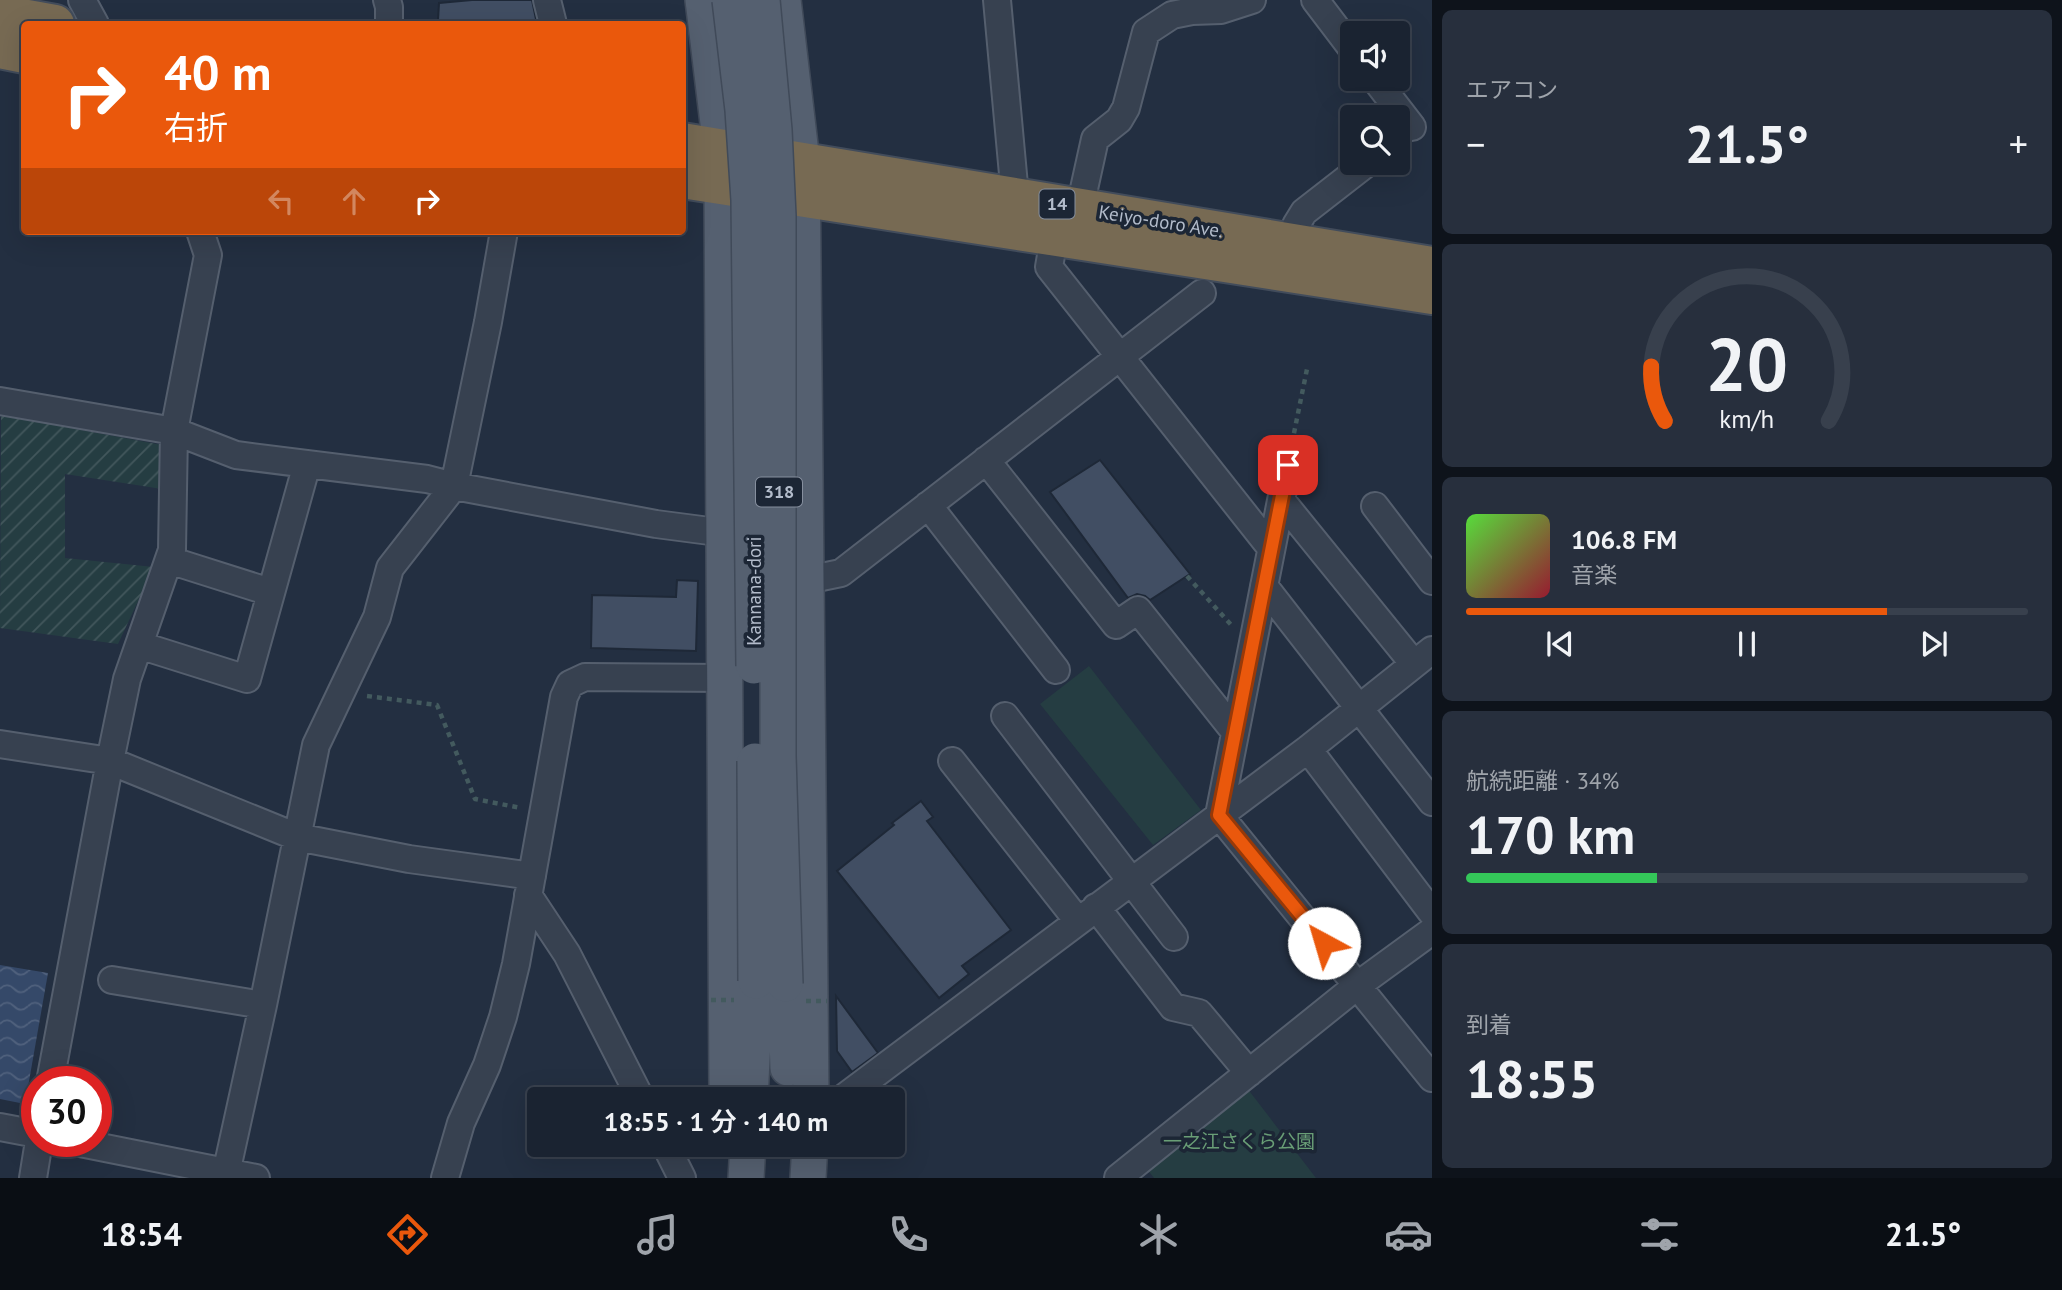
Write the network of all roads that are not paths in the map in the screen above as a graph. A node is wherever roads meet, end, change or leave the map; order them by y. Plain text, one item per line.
1 (82, 0) edge
2 (387, 0) edge
3 (547, 0) edge
4 (703, 0) edge
5 (730, 0) edge
6 (762, 0) edge
7 (783, 0) edge
8 (997, 0) edge
9 (1252, 0) edge
10 (1315, 0) edge
11 (0, 14) edge
12 (38, 21) edge
13 (93, 21) edge
14 (389, 21) edge
15 (552, 21) edge
16 (1340, 33) edge
17 (0, 49) edge
18 (21, 53) edge
19 (1385, 91) edge
20 (1414, 126) edge
21 (686, 143) edge
22 (721, 149) junction
23 (1352, 175) edge
24 (686, 180) edge
25 (803, 180) junction
26 (722, 186) junction
27 (1015, 196) junction
28 (1080, 207) junction
29 (201, 235) edge
30 (503, 235) edge
31 (1054, 238) junction
32 (1295, 243) junction
33 (1432, 266) edge
34 (1202, 293) dead end
35 (1432, 295) edge
36 (1120, 358) junction
37 (0, 401) edge
38 (174, 430) junction
39 (986, 460) junction
40 (307, 464) junction
41 (1288, 465) road end
42 (454, 486) junction
43 (1281, 499) junction
44 (928, 505) junction
45 (1375, 506) dead end
46 (726, 533) junction
47 (1271, 548) junction
48 (169, 560) junction
49 (807, 580) junction
50 (1432, 581) edge
51 (1264, 586) junction
52 (270, 592) junction
53 (139, 645) junction
54 (1423, 657) edge
55 (1056, 670) dead end
56 (726, 678) junction
57 (1359, 708) junction
58 (1005, 716) dead end
59 (1236, 732) junction
60 (0, 744) edge
61 (1308, 748) junction
62 (110, 761) junction
63 (952, 761) dead end
64 (1432, 802) edge
65 (1219, 815) junction
66 (297, 837) junction
67 (1131, 880) junction
68 (530, 885) junction
69 (1432, 913) edge
70 (1087, 914) junction
71 (1432, 931) edge
72 (1174, 937) dead end
73 (112, 980) dead end
74 (770, 983) junction
75 (1358, 985) junction
76 (263, 1005) junction
77 (53, 1066) edge
78 (1249, 1073) junction
79 (1432, 1078) edge
80 (635, 1087) edge
81 (727, 1087) edge
82 (752, 1087) edge
83 (787, 1087) edge
84 (811, 1087) edge
85 (858, 1087) edge
86 (0, 1127) edge
87 (21, 1131) edge
88 (112, 1150) edge
89 (36, 1157) edge
90 (672, 1157) edge
91 (727, 1157) edge
92 (747, 1157) edge
93 (791, 1157) edge
94 (809, 1157) edge
95 (226, 1175) edge
96 (33, 1178) edge
97 (256, 1178) edge
98 (445, 1178) edge
99 (682, 1178) edge
100 (727, 1178) edge
101 (746, 1178) edge
102 (792, 1178) edge
103 (808, 1178) edge
104 (1118, 1178) edge

1 - 13 street
2 - 14 street
3 - 15 street
4 - 22 main road
5 - 74 main road, Kannana-dori / 318, bridge
6 - 74 main road, Kannana-dori / 318, bridge
7 - 25 main road, 318
8 - 27 street
9 - 28 street
10 - 16 street
11 - 12 highway
17 - 18 highway
19 - 20 street
21 - 22 highway, Keiyo-doro Ave. / 14
22 - 25 highway, Keiyo-doro Ave. / 14
22 - 26 main road
23 - 32 street
24 - 26 highway, Keiyo-doro Ave. / 14
25 - 26 highway, Keiyo-doro Ave. / 14
25 - 27 highway, Keiyo-doro Ave. / 14
25 - 31 highway, Keiyo-doro Ave. / 14
25 - 49 main road, 318
26 - 46 main road
27 - 28 highway, Keiyo-doro Ave. / 14
28 - 32 highway, Keiyo-doro Ave. / 14
29 - 38 street
30 - 42 street
31 - 35 highway, Keiyo-doro Ave. / 14
31 - 36 street
32 - 33 highway, Keiyo-doro Ave. / 14
34 - 36 street
36 - 39 street
36 - 47 street
37 - 38 street
38 - 40 street
38 - 48 street
39 - 44 street
39 - 59 street
40 - 42 street
40 - 52 street
41 - 43 street
42 - 46 street
42 - 66 street
43 - 47 street
43 - 54 street
44 - 49 street
44 - 55 street
45 - 50 street
46 - 56 main road
47 - 51 street
48 - 52 street
48 - 53 street
49 - 84 main road, 318
51 - 57 street
51 - 59 street
52 - 53 street
53 - 62 street
54 - 57 street
56 - 68 street
56 - 81 main road
57 - 61 street
57 - 64 street
58 - 67 street
59 - 65 street
60 - 62 street
61 - 65 street
61 - 69 street
62 - 66 street
62 - 77 street
63 - 70 street
65 - 67 street
65 - 75 street
66 - 68 street
66 - 76 street
67 - 70 street
67 - 72 street
68 - 80 street
68 - 98 street
70 - 78 street
70 - 85 street
71 - 75 street
73 - 76 street
74 - 82 main road, Kannana-dori / 318
74 - 83 main road, Kannana-dori / 318
75 - 78 street
75 - 79 street
76 - 95 street
78 - 104 street
86 - 87 street
88 - 95 street
89 - 96 street
90 - 99 street
91 - 100 main road
92 - 101 main road
93 - 102 main road
94 - 103 main road
95 - 97 street

